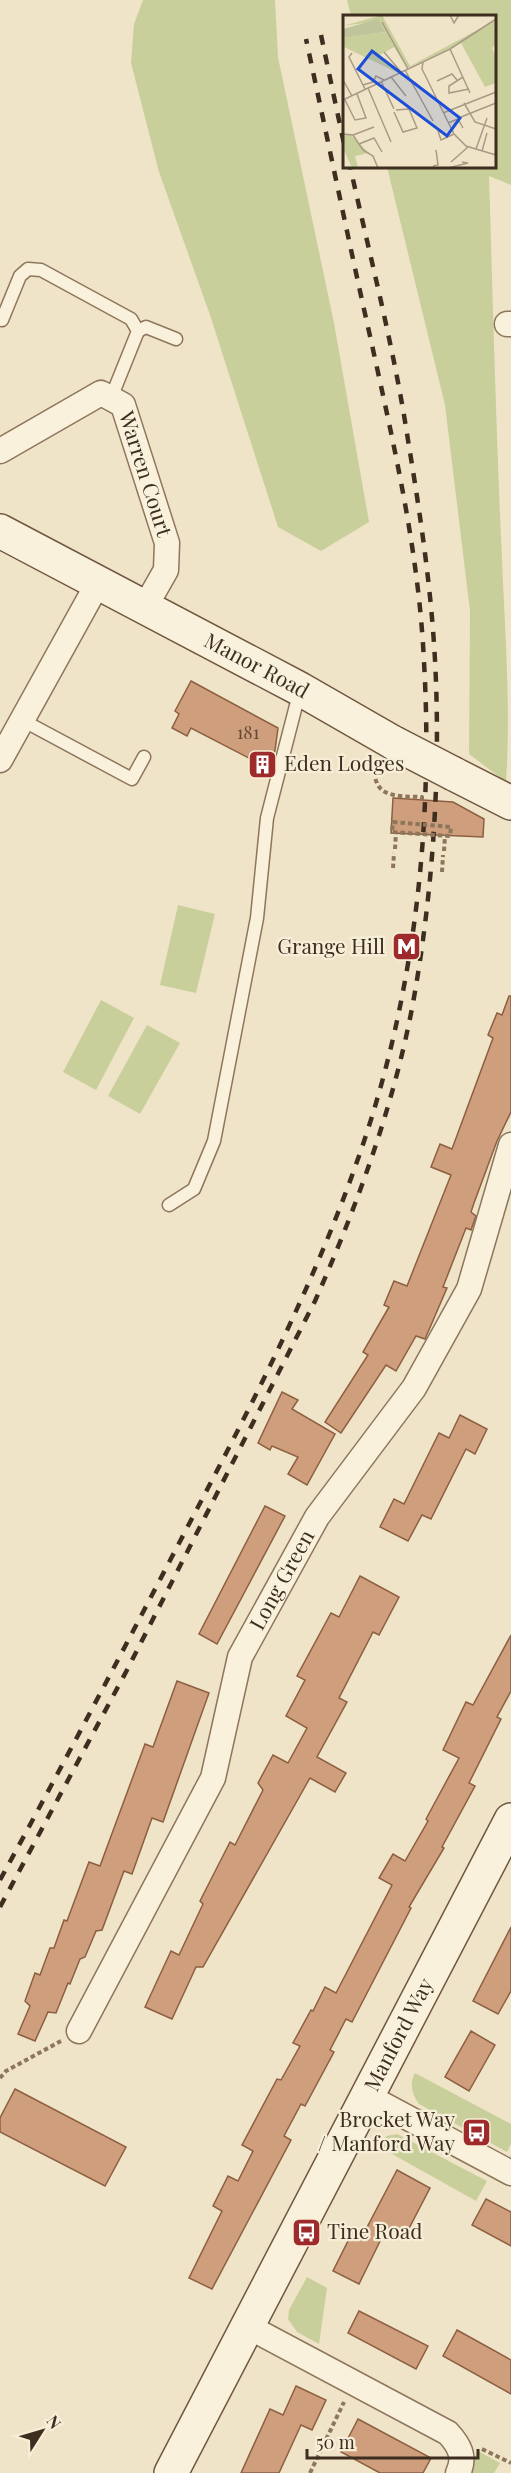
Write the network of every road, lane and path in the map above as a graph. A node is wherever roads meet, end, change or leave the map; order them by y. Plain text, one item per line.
1 (2, 320) dead end
2 (138, 331) junction
3 (176, 339) dead end
4 (111, 398) junction
5 (0, 451) edge
6 (0, 531) edge
7 (98, 583) junction
8 (145, 607) junction
9 (300, 689) junction
10 (22, 720) junction
11 (144, 757) dead end
12 (0, 760) edge
13 (511, 803) edge
14 (396, 832) junction
15 (445, 836) junction
16 (393, 868) dead end
17 (441, 872) dead end
18 (511, 1145) edge
19 (169, 1205) dead end
20 (511, 1820) edge
21 (79, 2031) joint
22 (0, 2078) edge
23 (369, 2097) junction
24 (511, 2173) edge
25 (249, 2327) junction
26 (353, 2382) junction
27 (171, 2473) edge
28 (310, 2473) edge
29 (458, 2473) edge

1 - 2 lane
2 - 3 lane
2 - 4 lane
4 - 5 street, Warren Court
4 - 8 street, Warren Court
6 - 7 street, Manor Road
7 - 8 street, Manor Road
7 - 10 street
8 - 9 street, Manor Road
9 - 13 street, Manor Road, bridge
9 - 19 lane
10 - 11 lane
10 - 12 street
14 - 15 path, bridge
14 - 15 path, bridge
14 - 16 path
15 - 17 path
18 - 21 street, Long Green
20 - 23 street, Manford Way
21 - 22 path
23 - 24 street
23 - 25 street, Manford Way
25 - 26 street
25 - 27 street, Manford Way
26 - 28 path
26 - 29 street

